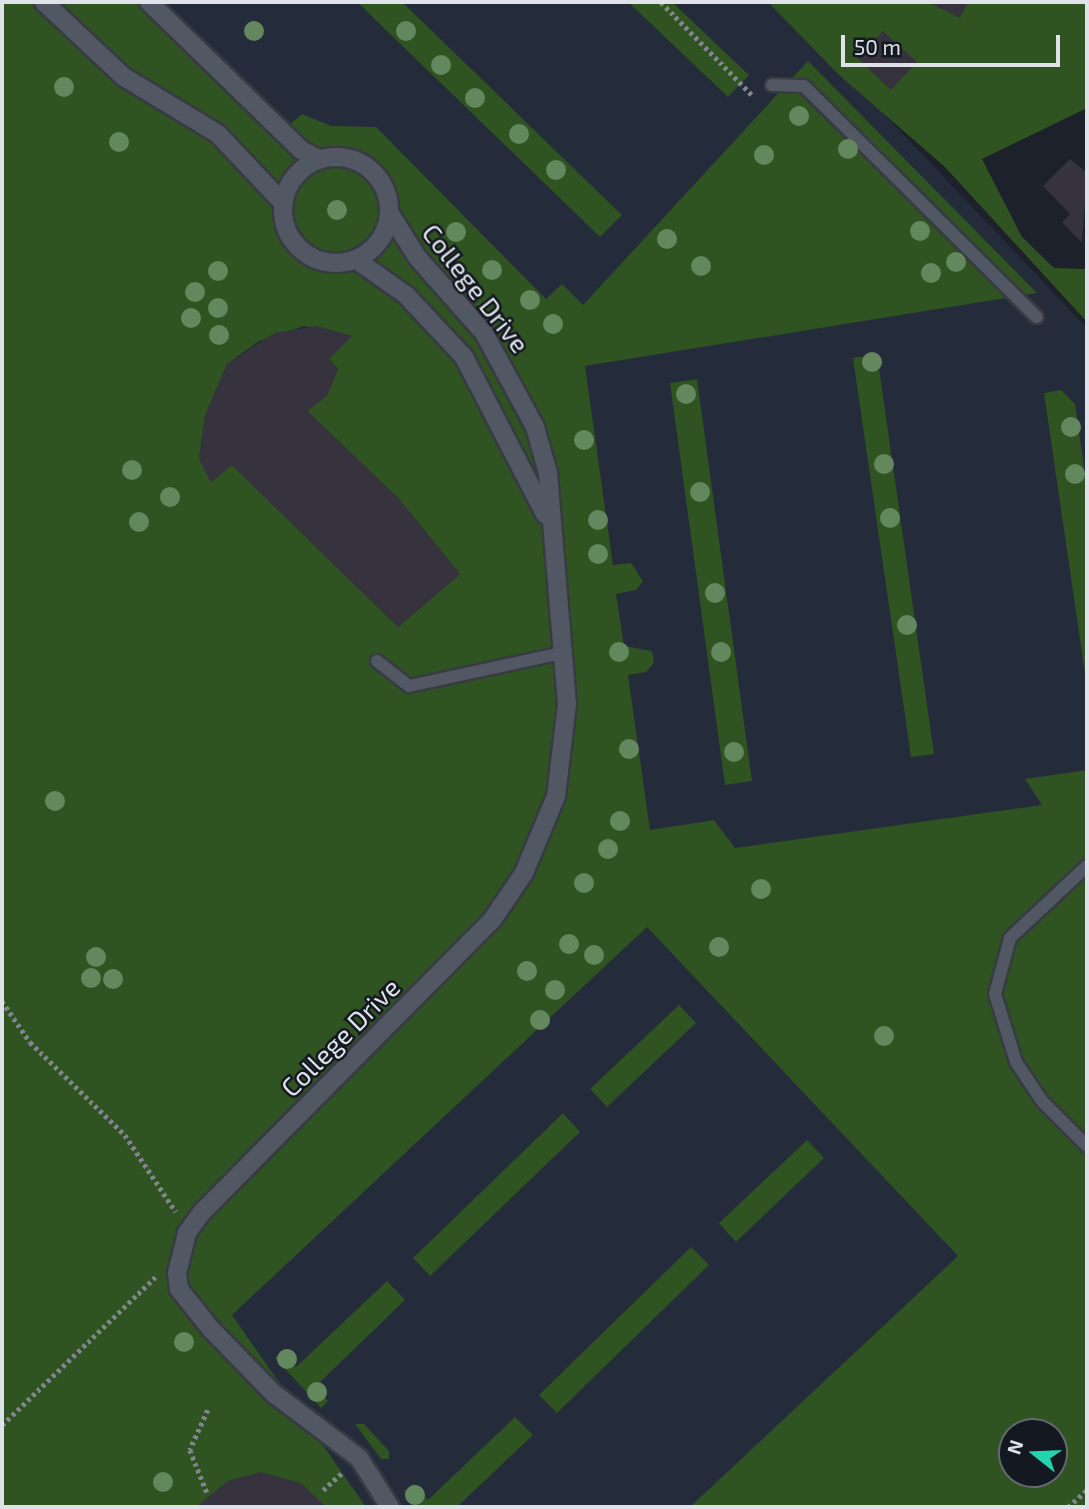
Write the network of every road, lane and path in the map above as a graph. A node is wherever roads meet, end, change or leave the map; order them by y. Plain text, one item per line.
1 (44, 2) edge
2 (149, 2) edge
3 (661, 2) edge
4 (772, 85) dead end
5 (757, 100) dead end
6 (320, 159) junction
7 (283, 203) junction
8 (389, 212) junction
9 (355, 260) junction
10 (1037, 317) dead end
11 (547, 517) junction
12 (561, 653) junction
13 (377, 661) dead end
14 (1087, 866) edge
15 (2, 1001) edge
16 (1087, 1146) edge
17 (187, 1233) junction
18 (179, 1254) junction
19 (208, 1410) dead end
20 (2, 1425) edge
21 (344, 1471) dead end
22 (323, 1490) dead end
23 (1087, 1490) edge
24 (208, 1495) dead end
25 (390, 1507) edge
26 (1068, 1507) edge

1 - 7 street
2 - 6 street, College Drive
3 - 5 path
4 - 10 lane
6 - 7 street
6 - 8 street, College Drive
7 - 9 street
8 - 9 street, College Drive
8 - 11 street, College Drive
9 - 11 street, College Drive
11 - 12 street, College Drive
12 - 13 lane
12 - 17 street, College Drive
14 - 16 lane
15 - 17 path
17 - 18 street, College Drive
18 - 20 path
18 - 25 street, College Drive
19 - 24 path
21 - 22 path
23 - 26 path

